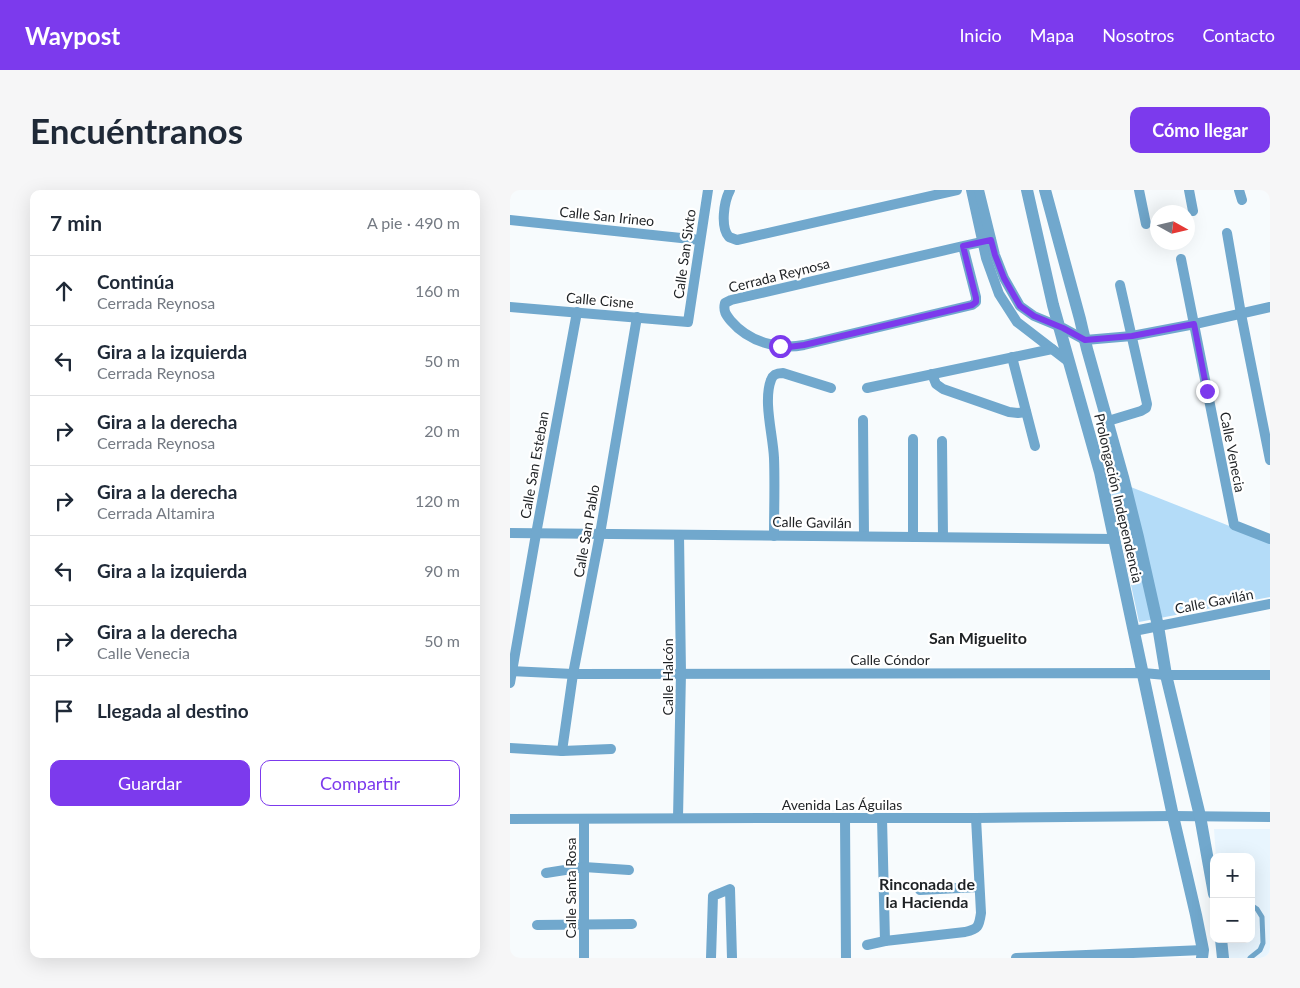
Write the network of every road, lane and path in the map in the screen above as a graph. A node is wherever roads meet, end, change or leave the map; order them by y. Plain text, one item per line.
1 (708, 190) edge
2 (730, 190) edge
3 (954, 190) edge
4 (971, 190) edge
5 (980, 190) edge
6 (1027, 190) edge
7 (1045, 190) edge
8 (1139, 190) edge
9 (1188, 190) edge
10 (1192, 205) edge
11 (510, 220) edge
12 (1146, 224) dead end
13 (1226, 233) dead end
14 (700, 240) junction
15 (987, 241) junction
16 (963, 246) junction
17 (1181, 259) dead end
18 (1120, 285) dead end
19 (510, 306) edge
20 (1270, 307) edge
21 (577, 312) junction
22 (1241, 314) junction
23 (637, 317) junction
24 (688, 322) joint
25 (1194, 324) junction
26 (1059, 326) junction
27 (1132, 336) junction
28 (1085, 340) junction
29 (1052, 348) junction
30 (1012, 357) junction
31 (1069, 362) junction
32 (932, 374) junction
33 (831, 388) dead end
34 (867, 388) dead end
35 (1026, 412) junction
36 (863, 420) dead end
37 (1108, 421) junction
38 (913, 439) dead end
39 (942, 441) dead end
40 (1035, 446) dead end
41 (1270, 460) edge
42 (510, 533) edge
43 (536, 534) junction
44 (600, 534) junction
45 (680, 535) junction
46 (774, 536) junction
47 (864, 536) junction
48 (913, 537) junction
49 (944, 537) junction
50 (1115, 539) junction
51 (1270, 539) edge
52 (1270, 604) edge
53 (1158, 626) junction
54 (1134, 631) junction
55 (511, 671) edge
56 (1143, 673) junction
57 (573, 674) junction
58 (681, 674) junction
59 (1166, 675) junction
60 (1270, 675) edge
61 (510, 683) edge
62 (510, 748) edge
63 (611, 749) dead end
64 (562, 750) junction
65 (1173, 816) junction
66 (1200, 816) junction
67 (1270, 816) edge
68 (678, 818) junction
69 (845, 818) junction
70 (882, 818) junction
71 (976, 818) junction
72 (510, 819) edge
73 (584, 819) junction
74 (584, 867) junction
75 (629, 870) dead end
76 (1210, 872) edge
77 (546, 873) dead end
78 (979, 888) junction
79 (920, 890) dead end
80 (1255, 908) edge
81 (584, 924) junction
82 (632, 924) dead end
83 (536, 925) dead end
84 (884, 941) junction
85 (1221, 943) edge
86 (867, 945) dead end
87 (1202, 954) edge
88 (584, 958) edge
89 (711, 958) edge
90 (732, 958) edge
91 (846, 958) edge
92 (1016, 958) edge
93 (1223, 958) edge
94 (1250, 958) edge

1 - 14 street, Calle San Sixto
2 - 3 street
4 - 15 street
5 - 15 street
6 - 26 street, Prolongación Independencia
7 - 28 street, Prolongación Independencia
8 - 12 street
9 - 10 street
11 - 14 street, Calle San Irineo
13 - 22 street
14 - 24 street, Calle San Sixto
15 - 16 street, Cerrada Reynosa
15 - 26 street
15 - 29 street
16 - 16 street, Cerrada Reynosa
17 - 25 street, Calle Venecia
18 - 27 street
19 - 21 street, Calle Cisne
20 - 22 street
21 - 23 street, Calle Cisne
21 - 43 street, Calle San Esteban
22 - 25 street
22 - 41 street
23 - 24 street, Calle Cisne
23 - 44 street, Calle San Pablo
25 - 27 street
25 - 51 street, Calle Venecia
26 - 28 street
26 - 31 street, Prolongación Independencia
27 - 28 street
27 - 37 street
28 - 37 street, Prolongación Independencia
29 - 30 street
29 - 31 street
30 - 32 street
30 - 35 street
31 - 50 street, Prolongación Independencia
32 - 34 street
32 - 35 street
33 - 46 street
35 - 40 street
36 - 47 street
37 - 53 street, Prolongación Independencia
38 - 48 street
39 - 49 street
42 - 43 street, Calle Gavilán
43 - 44 street, Calle Gavilán
43 - 55 street, Calle San Esteban
44 - 45 street, Calle Gavilán
44 - 57 street, Calle San Pablo
45 - 46 street, Calle Gavilán
45 - 58 street, Calle Halcón
46 - 47 street, Calle Gavilán
47 - 48 street, Calle Gavilán
48 - 49 street, Calle Gavilán
49 - 50 street, Calle Gavilán
50 - 54 street, Prolongación Independencia
52 - 53 street, Calle Gavilán
53 - 54 street, Calle Gavilán
53 - 59 street, Prolongación Independencia
54 - 56 street, Prolongación Independencia
55 - 57 street, Calle Cóndor
55 - 61 street, Calle San Esteban
56 - 58 street, Calle Cóndor
56 - 59 street, Calle Cóndor
56 - 65 street, Prolongación Independencia
57 - 58 street, Calle Cóndor
57 - 64 street, Calle San Pablo
58 - 68 street, Calle Halcón
59 - 60 street, Calle Cóndor
59 - 66 street, Prolongación Independencia
62 - 64 street
63 - 64 street
65 - 66 street, Avenida Las Águilas
65 - 71 street, Avenida Las Águilas
65 - 87 street, Prolongación Independencia
66 - 67 street, Avenida Las Águilas
66 - 76 street, Prolongación Independencia
68 - 69 street, Avenida Las Águilas
68 - 73 street, Avenida Las Águilas
69 - 70 street, Avenida Las Águilas
69 - 91 street
70 - 71 street, Avenida Las Águilas
70 - 84 street
71 - 78 street
72 - 73 street, Avenida Las Águilas
73 - 74 street, Calle Santa Rosa
74 - 75 street
74 - 77 street
74 - 81 street, Calle Santa Rosa
78 - 79 street
78 - 84 street
80 - 94 lane
81 - 82 street
81 - 83 street
81 - 88 street, Calle Santa Rosa
84 - 86 street
85 - 93 street
87 - 92 street
89 - 90 street

